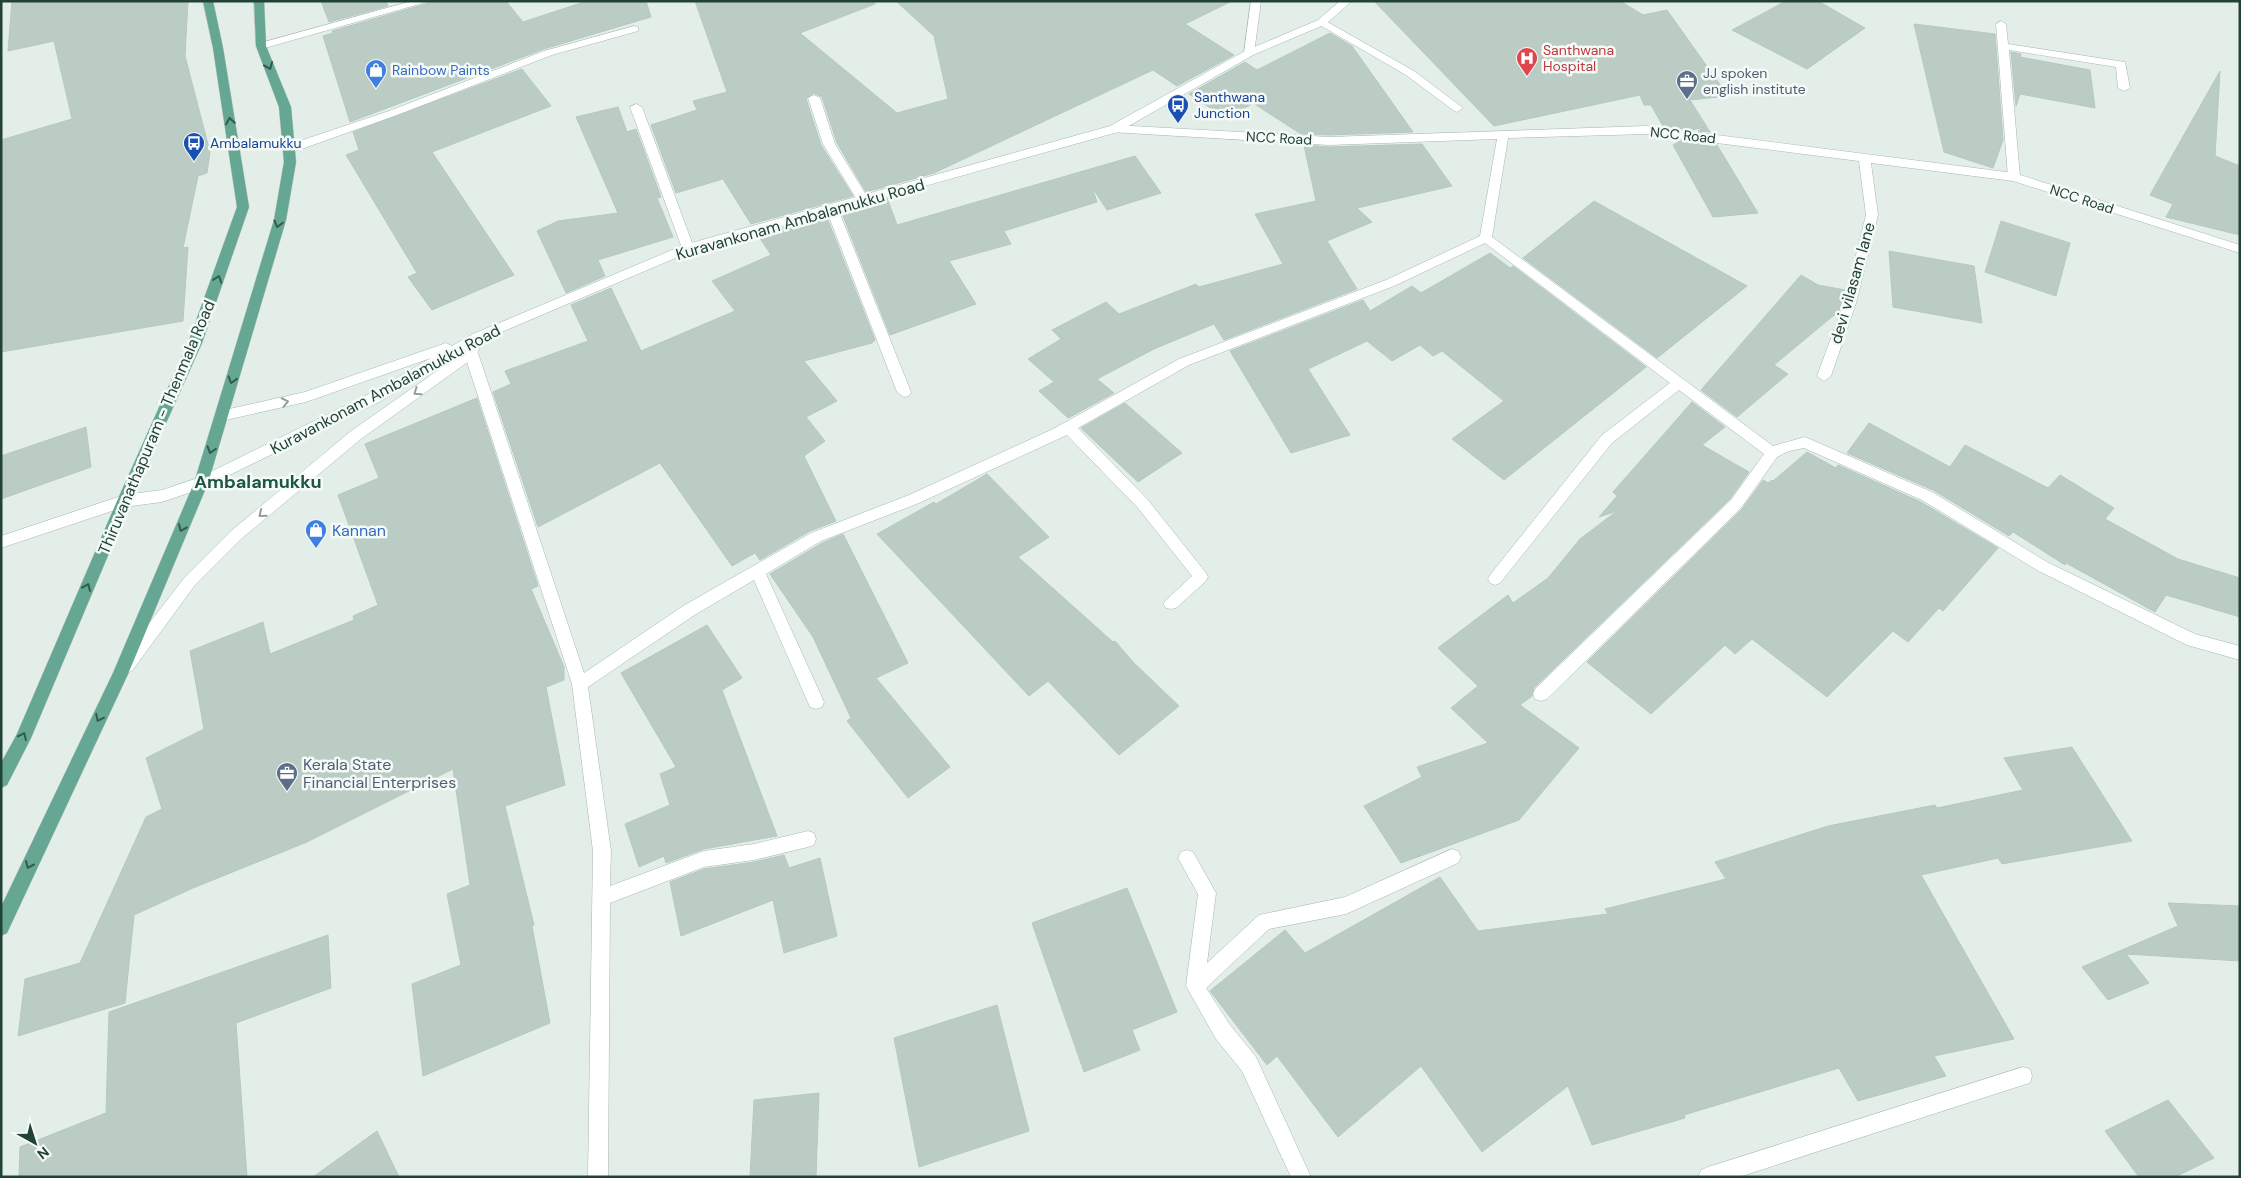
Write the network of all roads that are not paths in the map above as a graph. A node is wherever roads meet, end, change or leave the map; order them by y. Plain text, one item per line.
1 (208, 1) edge
2 (259, 1) edge
3 (425, 1) edge
4 (1256, 1) edge
5 (1347, 1) edge
6 (1322, 22) junction
7 (2002, 24) dead end
8 (634, 29) dead end
9 (261, 46) junction
10 (2003, 46) junction
11 (1249, 53) junction
12 (2124, 88) dead end
13 (814, 98) dead end
14 (636, 107) dead end
15 (1457, 108) dead end
16 (1114, 130) junction
17 (1503, 136) junction
18 (288, 149) junction
19 (1865, 159) junction
20 (2014, 177) junction
21 (863, 200) junction
22 (832, 209) junction
23 (1486, 238) junction
24 (688, 248) junction
25 (2240, 249) edge
26 (478, 337) junction
27 (471, 353) junction
28 (1824, 376) dead end
29 (1679, 384) junction
30 (904, 392) dead end
31 (221, 416) junction
32 (1068, 428) junction
33 (1772, 453) junction
34 (201, 483) junction
35 (124, 501) junction
36 (1, 542) edge
37 (757, 571) junction
38 (1495, 580) dead end
39 (1171, 603) dead end
40 (2240, 653) edge
41 (120, 674) junction
42 (580, 684) junction
43 (1541, 694) dead end
44 (816, 702) dead end
45 (1, 780) edge
46 (808, 839) dead end
47 (1452, 857) dead end
48 (1187, 858) dead end
49 (601, 898) junction
50 (1, 927) edge
51 (1195, 986) junction
52 (2024, 1076) dead end
53 (598, 1177) edge
54 (1301, 1177) edge
55 (1708, 1177) edge

35 -> 1 main road, Thiruvanathapuram - Thenmala Road
2 - 9 main road
3 - 9 street
4 - 11 street
5 - 6 street
6 - 11 street
6 - 15 street
7 - 10 street
8 - 18 street
9 -> 18 main road
10 - 12 street
10 - 20 street
11 - 16 street
13 - 21 street
14 - 24 street
16 - 17 street, NCC Road
16 - 21 street, Kuravankonam Ambalamukku Road
17 - 19 street, NCC Road
17 - 23 street
18 -> 31 main road
19 - 20 street, NCC Road
19 - 28 street, devi vilasam lane
20 - 25 street, NCC Road
21 - 22 street, Kuravankonam Ambalamukku Road
22 - 24 street, Kuravankonam Ambalamukku Road
22 - 30 street
23 - 29 street
23 - 32 street
24 - 26 street, Kuravankonam Ambalamukku Road
26 - 27 street
31 -> 26 street
26 - 34 street, Kuravankonam Ambalamukku Road
27 -> 41 street
27 - 42 street
29 - 33 street
29 - 38 street
31 -> 34 main road
32 - 37 street
32 - 39 street
33 - 40 street
33 - 43 street
34 - 35 street, Kuravankonam Ambalamukku Road
34 -> 41 main road
35 - 36 street, Kuravankonam Ambalamukku Road
45 -> 35 main road, Thiruvanathapuram - Thenmala Road
37 - 42 street
37 - 44 street
41 -> 50 main road
42 - 49 street
46 - 49 street
47 - 51 street
48 - 51 street
49 - 53 street
51 - 54 street
52 - 55 street

